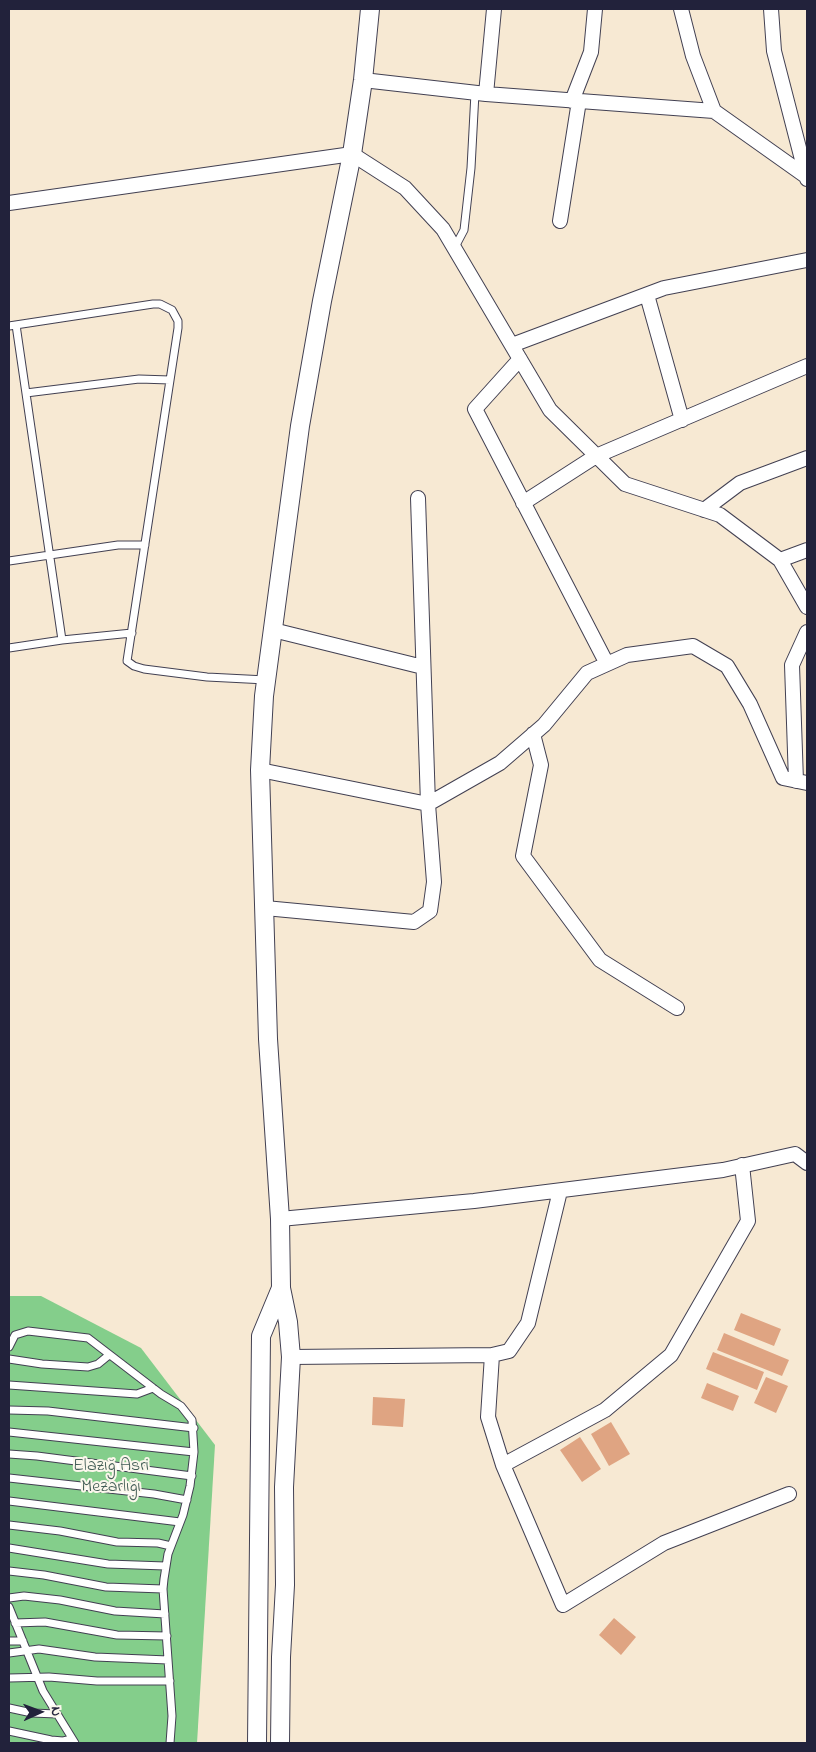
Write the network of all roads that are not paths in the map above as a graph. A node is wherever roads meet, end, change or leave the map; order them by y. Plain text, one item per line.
1 (370, 9) edge
2 (494, 9) edge
3 (595, 9) edge
4 (681, 9) edge
5 (771, 9) edge
6 (362, 80) junction
7 (480, 94) junction
8 (575, 101) junction
9 (714, 111) junction
10 (352, 154) junction
11 (807, 178) edge
12 (9, 203) edge
13 (560, 220) dead end
14 (455, 247) junction
15 (807, 260) edge
16 (647, 295) junction
17 (12, 325) edge
18 (512, 345) junction
19 (520, 359) junction
20 (807, 366) edge
21 (170, 380) junction
22 (26, 393) junction
23 (682, 420) junction
24 (596, 456) junction
25 (807, 458) edge
26 (418, 498) dead end
27 (523, 503) junction
28 (704, 510) junction
29 (145, 545) junction
30 (807, 550) edge
31 (50, 555) junction
32 (780, 560) junction
33 (9, 561) edge
34 (807, 608) edge
35 (273, 630) junction
36 (132, 632) junction
37 (807, 632) edge
38 (62, 640) junction
39 (9, 648) edge
40 (607, 664) junction
41 (423, 667) junction
42 (266, 680) junction
43 (533, 734) junction
44 (260, 770) junction
45 (802, 782) edge
46 (428, 804) junction
47 (264, 908) junction
48 (677, 1008) dead end
49 (807, 1162) edge
50 (742, 1166) junction
51 (560, 1190) junction
52 (280, 1219) junction
53 (282, 1288) junction
54 (9, 1347) edge
55 (109, 1355) junction
56 (492, 1355) junction
57 (290, 1357) junction
58 (9, 1359) edge
59 (9, 1385) edge
60 (153, 1388) junction
61 (9, 1410) edge
62 (194, 1428) junction
63 (9, 1432) edge
64 (194, 1452) junction
65 (9, 1454) edge
66 (503, 1464) junction
67 (192, 1476) junction
68 (9, 1478) edge
69 (789, 1494) dead end
70 (187, 1500) junction
71 (9, 1501) edge
72 (180, 1522) junction
73 (9, 1525) edge
74 (171, 1546) junction
75 (9, 1548) edge
76 (165, 1566) junction
77 (9, 1571) edge
78 (163, 1589) junction
79 (9, 1598) edge
80 (9, 1609) edge
81 (165, 1614) junction
82 (15, 1623) junction
83 (167, 1636) junction
84 (9, 1641) edge
85 (23, 1641) junction
86 (27, 1651) junction
87 (9, 1653) edge
88 (168, 1660) junction
89 (9, 1678) edge
90 (38, 1678) junction
91 (170, 1681) junction
92 (9, 1708) edge
93 (57, 1714) junction
94 (9, 1731) edge
95 (74, 1741) edge
96 (170, 1743) edge
97 (257, 1743) edge
98 (280, 1743) edge

1 - 6 street
2 - 7 street
3 - 8 street
4 - 9 street
5 - 11 street
6 - 7 street
6 - 10 street
7 - 8 street
7 - 14 lane
8 - 9 street
8 - 13 street
9 - 11 street
10 - 12 street
10 - 14 street
10 - 35 street
14 - 18 street
15 - 16 street
16 - 18 street
16 - 23 street
17 - 21 lane
17 - 22 lane
18 - 19 street
19 - 24 street
19 - 27 street
20 - 23 street
21 - 22 lane
21 - 29 lane
22 - 31 lane
23 - 24 street
24 - 27 street
24 - 28 street
25 - 28 street
26 - 41 street
27 - 40 street
28 - 32 street
29 - 31 lane
29 - 36 lane
30 - 32 street
31 - 33 lane
31 - 38 lane
32 - 34 street
35 - 41 street
35 - 42 street
36 - 38 lane
36 - 42 lane
37 - 45 street
38 - 39 lane
40 - 43 street
40 - 45 street
41 - 46 street
42 - 44 street
43 - 46 street
43 - 48 street
44 - 46 street
44 - 47 street
46 - 47 street
47 - 52 street
49 - 50 street
50 - 51 street
50 - 66 street
51 - 52 street
51 - 56 street
52 - 53 street
53 - 57 street
53 - 97 street
54 - 55 lane
55 - 58 lane
55 - 60 lane
56 - 57 street
56 - 66 street
57 - 98 street
59 - 60 lane
60 - 62 lane
61 - 62 lane
62 - 64 lane
63 - 64 lane
64 - 67 lane
65 - 67 lane
66 - 69 street
67 - 70 lane
68 - 70 lane
70 - 72 lane
71 - 72 lane
72 - 74 lane
73 - 74 lane
74 - 76 lane
75 - 76 lane
76 - 78 lane
77 - 78 lane
78 - 81 lane
79 - 81 lane
80 - 82 lane
81 - 83 lane
82 - 83 lane
82 - 85 lane
83 - 88 lane
84 - 85 lane
85 - 86 lane
86 - 87 lane
86 - 88 lane
86 - 90 lane
88 - 91 lane
89 - 90 lane
90 - 91 lane
90 - 93 lane
91 - 96 lane
92 - 93 lane
93 - 95 lane
94 - 95 lane

